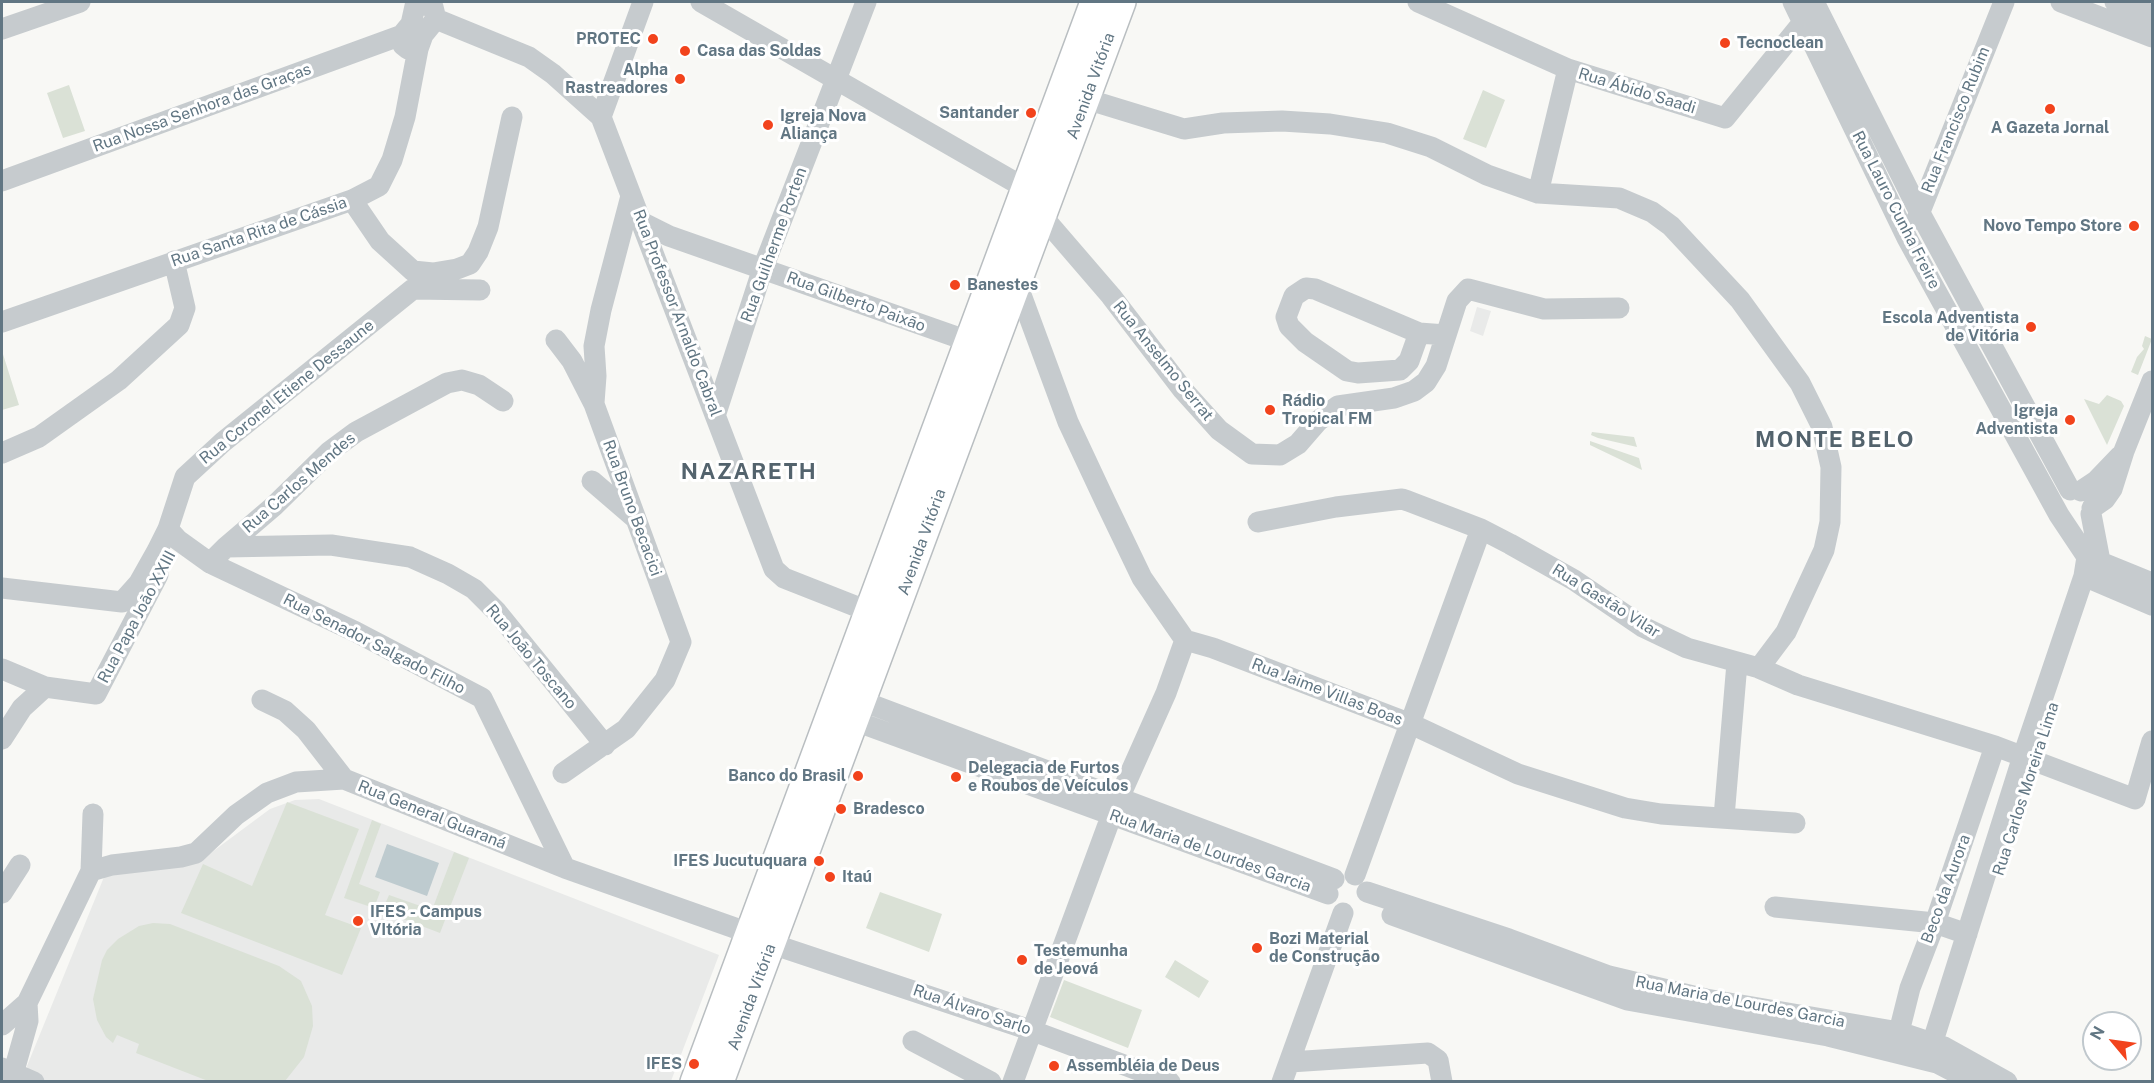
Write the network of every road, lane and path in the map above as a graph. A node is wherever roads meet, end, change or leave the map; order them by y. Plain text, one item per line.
1 (80, 2) edge
2 (643, 2) edge
3 (701, 2) edge
4 (866, 2) edge
5 (1094, 2) edge
6 (1122, 2) edge
7 (1418, 2) edge
8 (2004, 2) edge
9 (2061, 2) edge
10 (2115, 2) edge
11 (426, 7) edge
12 (1807, 7) edge
13 (2152, 15) edge
14 (2, 29) edge
15 (2152, 37) edge
16 (410, 42) junction
17 (1568, 69) junction
18 (837, 78) junction
19 (1086, 99) junction
20 (512, 117) dead end
21 (600, 117) junction
22 (2, 182) edge
23 (1025, 188) junction
24 (1538, 193) junction
25 (631, 196) junction
26 (352, 200) junction
27 (1920, 213) junction
28 (643, 223) junction
29 (1038, 229) junction
30 (669, 236) junction
31 (1907, 238) junction
32 (654, 258) junction
33 (174, 261) junction
34 (763, 268) junction
35 (413, 280) junction
36 (1017, 284) junction
37 (480, 290) dead end
38 (1619, 308) dead end
39 (2, 322) edge
40 (1002, 325) junction
41 (1419, 333) junction
42 (1446, 335) junction
43 (1038, 336) junction
44 (556, 340) dead end
45 (968, 341) junction
46 (2152, 381) edge
47 (503, 401) dead end
48 (594, 404) junction
49 (716, 413) junction
50 (2, 453) edge
51 (592, 481) dead end
52 (2084, 501) junction
53 (2060, 514) junction
54 (638, 520) junction
55 (1258, 522) dead end
56 (1481, 529) junction
57 (173, 535) junction
58 (225, 547) junction
59 (210, 563) junction
60 (2092, 568) junction
61 (2152, 583) edge
62 (2, 588) edge
63 (2152, 605) edge
64 (868, 611) junction
65 (893, 621) junction
66 (1185, 640) junction
67 (1737, 663) junction
68 (1759, 668) junction
69 (2, 669) edge
70 (45, 687) junction
71 (262, 700) dead end
72 (859, 711) junction
73 (1411, 724) junction
74 (2, 740) edge
75 (2152, 741) edge
76 (605, 745) junction
77 (1995, 746) junction
78 (2028, 759) junction
79 (563, 773) dead end
80 (344, 779) junction
81 (1116, 806) junction
82 (93, 813) dead end
83 (1724, 817) junction
84 (1795, 823) dead end
85 (20, 866) dead end
86 (565, 868) junction
87 (91, 871) junction
88 (1355, 875) junction
89 (1331, 887) junction
90 (2, 893) edge
91 (1365, 898) junction
92 (1775, 907) dead end
93 (1343, 913) junction
94 (1935, 923) junction
95 (1967, 934) junction
96 (760, 938) junction
97 (27, 1003) junction
98 (1740, 1012) junction
99 (2, 1025) edge
100 (1033, 1031) junction
101 (1899, 1032) junction
102 (914, 1041) dead end
103 (1935, 1053) junction
104 (1286, 1072) edge
105 (13, 1076) edge
106 (694, 1082) edge
107 (720, 1082) edge
108 (991, 1082) edge
109 (1013, 1082) edge
110 (1170, 1082) edge
111 (1442, 1082) edge
112 (1974, 1082) edge
113 (2007, 1082) edge

1 - 14 street
2 - 21 street
3 - 18 street
4 - 18 street, Rua Guilherme Porten
5 - 23 main road, Avenida Vitória
6 - 19 main road, Avenida Vitória
7 - 17 street, Rua Ábido Saadi
8 - 27 street, Rua Francisco Rubim
9 - 15 street
10 - 13 street
11 - 16 street, Rua Santa Rita de Cássia
11 - 21 street, Rua Professor Arnaldo Cabral
12 - 17 street, Rua Ábido Saadi
12 - 27 street, Rua Lauro Cunha Freire
12 - 31 street, Rua Lauro Cunha Freire
16 - 22 street, Rua Nossa Senhora das Graças
16 - 26 street, Rua Santa Rita de Cássia
17 - 24 street
18 - 23 street
18 - 34 street, Rua Guilherme Porten
19 - 24 street
19 - 29 main road, Avenida Vitória
20 - 35 street
21 - 25 street, Rua Professor Arnaldo Cabral
23 - 29 main road
23 - 45 main road, Avenida Vitória
24 - 68 street
25 - 28 street, Rua Professor Arnaldo Cabral
25 - 48 street, Rua Bruno Becacici
26 - 33 street, Rua Santa Rita de Cássia
26 - 35 street
27 - 31 street, Rua Francisco Rubim
27 - 52 street, Rua Lauro Cunha Freire
28 - 30 street, Rua Gilberto Paixão
28 - 32 street, Rua Professor Arnaldo Cabral
29 - 36 main road, Avenida Vitória
29 - 42 street, Rua Anselmo Serrat
30 - 32 street
30 - 34 street, Rua Gilberto Paixão
31 - 53 street, Rua Lauro Cunha Freire
32 - 49 street, Rua Professor Arnaldo Cabral
33 - 39 street, Rua Santa Rita de Cássia
33 - 50 street
34 - 45 street, Rua Gilberto Paixão
34 - 49 street, Rua Guilherme Porten
35 - 37 street
35 - 57 street, Rua Coronel Etiene Dessaune
36 - 40 main road, Avenida Vitória
36 - 43 street
38 - 42 street, Rua Anselmo Serrat
40 - 43 street
40 - 65 main road, Avenida Vitória
41 - 41 street
41 - 42 street
43 - 66 street
44 - 48 street
45 - 64 main road, Avenida Vitória
46 - 52 street
47 - 58 street, Rua Carlos Mendes
48 - 54 street, Rua Bruno Becacici
49 - 64 street, Rua Professor Arnaldo Cabral
51 - 54 street
52 - 53 street
52 - 53 street
52 - 60 street, Rua Carlos Moreira Lima
53 - 60 street
54 - 76 street, Rua Bruno Becacici
55 - 56 street, Rua Gastão Vilar
56 - 67 street, Rua Gastão Vilar
56 - 73 street
57 - 59 street, Rua Senador Salgado Filho
57 - 62 street
57 - 70 street, Rua Papa João XXIII
58 - 59 street
58 - 76 street, Rua João Toscano
59 - 86 street, Rua Senador Salgado Filho
60 - 61 street
60 - 63 street
60 - 78 street, Rua Carlos Moreira Lima
64 - 65 street, Rua Professor Arnaldo Cabral
64 - 96 main road, Avenida Vitória
65 - 72 main road, Avenida Vitória
66 - 73 street, Rua Jaime Villas Boas
66 - 81 street
67 - 68 street, Rua Gastão Vilar
67 - 83 street
68 - 77 street, Rua Gastão Vilar
69 - 70 street
70 - 74 street
71 - 80 street
72 - 81 street, Rua Maria de Lourdes Garcia
72 - 96 main road, Avenida Vitória
73 - 83 street, Rua Jaime Villas Boas
73 - 88 street
75 - 78 street, Rua Gastão Vilar
76 - 79 street, Rua Bruno Becacici
77 - 78 street, Rua Gastão Vilar
77 - 94 street, Beco da Aurora
78 - 95 street, Rua Carlos Moreira Lima
78 - 103 street, Rua Carlos Moreira Lima
80 - 86 street, Rua General Guaraná
80 - 87 street, Rua General Guaraná
81 - 89 street, Rua Maria de Lourdes Garcia
81 - 100 street
82 - 87 street
83 - 84 street, Rua Jaime Villas Boas
85 - 90 street
86 - 96 street, Rua General Guaraná
87 - 97 street
88 - 89 street
88 - 91 street
89 - 93 street
91 - 93 street
91 - 98 street, Rua Maria de Lourdes Garcia
92 - 94 street
93 - 104 street
94 - 95 street
94 - 101 street, Beco da Aurora
95 - 103 street, Rua Carlos Moreira Lima
96 - 100 street, Rua Álvaro Sarlo
96 - 106 main road, Avenida Vitória
96 - 107 main road, Avenida Vitória
97 - 99 street
97 - 105 street
98 - 101 street, Rua Maria de Lourdes Garcia
98 - 103 street, Rua Maria de Lourdes Garcia
100 - 109 street
100 - 110 street, Rua Álvaro Sarlo
101 - 103 street, Rua Maria de Lourdes Garcia
102 - 108 street
103 - 112 street, Rua Maria de Lourdes Garcia
103 - 113 street, Rua Maria de Lourdes Garcia
104 - 111 street

